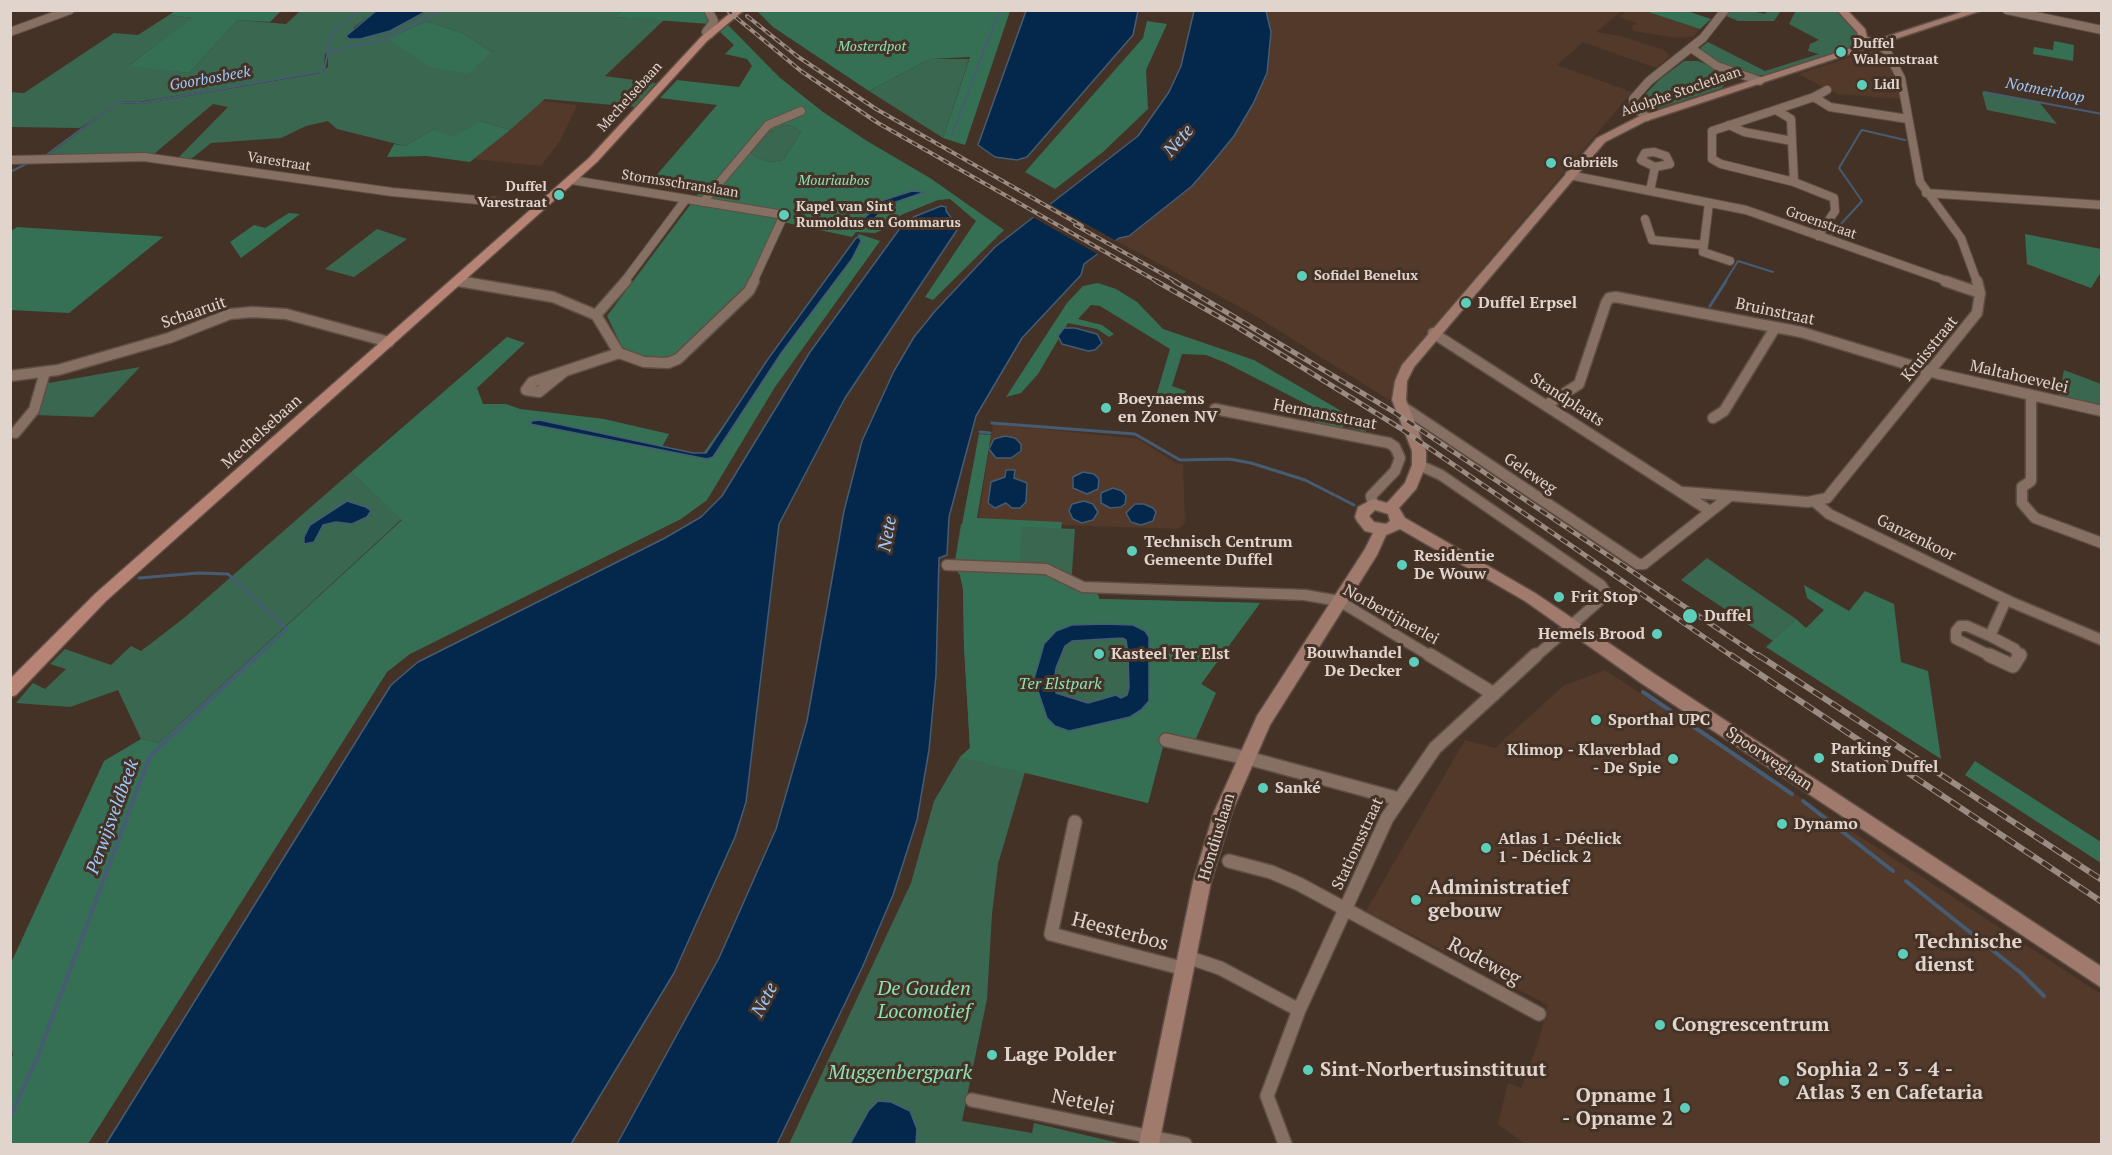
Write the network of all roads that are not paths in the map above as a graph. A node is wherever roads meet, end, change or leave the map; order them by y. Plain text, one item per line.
1 (70, 10) edge
2 (708, 10) edge
3 (740, 10) edge
4 (1725, 10) edge
5 (1841, 10) edge
6 (1979, 10) edge
7 (2007, 10) edge
8 (2102, 30) edge
9 (10, 32) edge
10 (710, 34) junction
11 (1876, 44) junction
12 (1691, 48) junction
13 (1683, 54) junction
14 (1717, 66) junction
15 (1760, 81) junction
16 (1732, 90) junction
17 (1827, 90) dead end
18 (1814, 97) junction
19 (1776, 110) junction
20 (801, 111) dead end
21 (1647, 117) junction
22 (1908, 119) junction
23 (1729, 125) junction
24 (1792, 141) junction
25 (10, 160) edge
26 (1655, 167) dead end
27 (1569, 175) junction
28 (572, 180) junction
29 (1794, 182) junction
30 (1650, 191) junction
31 (1926, 193) junction
32 (686, 199) junction
33 (703, 202) junction
34 (1709, 203) junction
35 (2102, 205) edge
36 (543, 206) junction
37 (1645, 219) dead end
38 (1818, 236) junction
39 (1704, 248) junction
40 (1730, 261) dead end
41 (458, 281) junction
42 (1980, 293) junction
43 (600, 315) junction
44 (1775, 327) junction
45 (1433, 333) junction
46 (389, 342) junction
47 (619, 353) junction
48 (565, 370) dead end
49 (45, 372) junction
50 (1931, 372) junction
51 (10, 376) edge
52 (2031, 396) junction
53 (1548, 404) junction
54 (1400, 405) junction
55 (1215, 409) dead end
56 (2102, 411) edge
57 (1713, 418) dead end
58 (15, 433) dead end
59 (1419, 465) junction
60 (1684, 492) junction
61 (1730, 496) junction
62 (1815, 502) junction
63 (1373, 504) junction
64 (1710, 511) junction
65 (1387, 523) junction
66 (2102, 543) edge
67 (947, 565) dead end
68 (2006, 600) junction
69 (1339, 601) junction
70 (1572, 626) junction
71 (1990, 636) junction
72 (2102, 640) edge
73 (10, 690) edge
74 (1494, 694) junction
75 (1166, 740) dead end
76 (1245, 759) junction
77 (1399, 800) junction
78 (1075, 822) dead end
79 (1229, 861) dead end
80 (1346, 912) junction
81 (1186, 963) junction
82 (2102, 979) edge
83 (1299, 1010) junction
84 (1539, 1014) dead end
85 (972, 1100) dead end
86 (1150, 1142) edge
87 (1185, 1144) edge
88 (1285, 1144) edge

1 - 9 street
2 - 10 street
3 - 10 main road, Mechelsebaan
4 - 12 street
5 - 11 street
6 - 11 street, Adolphe Stocletlaan
7 - 8 street
10 - 28 main road, Mechelsebaan
11 - 15 street, Adolphe Stocletlaan
11 - 22 street
12 - 13 street
12 - 14 street
13 - 14 street
13 - 21 street
14 - 15 street
14 - 16 street
15 - 16 street, Adolphe Stocletlaan
16 - 21 street, Adolphe Stocletlaan
17 - 18 street
18 - 19 street
18 - 22 street
19 - 23 street
19 - 24 street
20 - 33 street
21 - 27 street, Adolphe Stocletlaan
22 - 31 street
23 - 24 street
23 - 29 street
24 - 29 street
25 - 36 street, Varestraat
26 - 30 street
27 - 30 street, Groenstraat
27 - 45 street, Adolphe Stocletlaan
28 - 32 street, Stormsschranslaan
28 - 36 main road, Mechelsebaan
29 - 38 street
30 - 34 street, Groenstraat
31 - 35 street
31 - 42 street
32 - 33 street, Stormsschranslaan
32 - 43 street
33 - 47 street, Stormsschranslaan
34 - 38 street, Groenstraat
34 - 39 street
36 - 41 main road, Mechelsebaan
37 - 39 street
38 - 42 street, Groenstraat
39 - 40 street
41 - 43 street
41 - 46 main road, Mechelsebaan
42 - 50 street, Kruisstraat
43 - 47 street
44 - 50 street, Bruinstraat
44 - 53 street, Bruinstraat
44 - 57 street
45 - 53 street, Standplaats
45 - 54 street, Adolphe Stocletlaan
46 - 49 street, Schaaruit
46 - 73 main road, Mechelsebaan
47 - 48 street
49 - 51 street, Schaaruit
49 - 58 street
50 - 52 street, Maltahoevelei
50 - 62 street, Kruisstraat
52 - 56 street, Maltahoevelei
52 - 66 street
53 - 60 street, Standplaats
54 - 59 street, Adolphe Stocletlaan
54 - 64 street, Geleweg
55 - 63 street, Hermansstraat
59 - 65 street, Hondiuslaan
59 - 70 street, Stationsstraat
60 - 61 street, Standplaats
60 - 64 street, Standplaats
61 - 62 street, Standplaats
61 - 64 street
62 - 68 street, Ganzenkoor
63 - 65 street
63 - 65 street, Hondiuslaan
65 - 69 street, Hondiuslaan
65 - 70 street, Spoorweglaan
67 - 69 street, Norbertijnerlei
68 - 71 street
68 - 72 street, Ganzenkoor
69 - 74 street, Norbertijnerlei
69 - 76 street, Hondiuslaan
70 - 74 street, Stationsstraat
70 - 82 street, Spoorweglaan
71 - 71 street
74 - 77 street, Stationsstraat
75 - 76 street
76 - 77 street
76 - 81 street, Hondiuslaan
77 - 80 street, Stationsstraat
78 - 81 street, Heesterbos
79 - 80 street, Rodeweg
80 - 83 street, Stationsstraat
80 - 84 street, Rodeweg
81 - 83 street
81 - 86 street, Hondiuslaan
83 - 88 street, Stationsstraat
85 - 86 street, Netelei
86 - 87 street, Netelei

